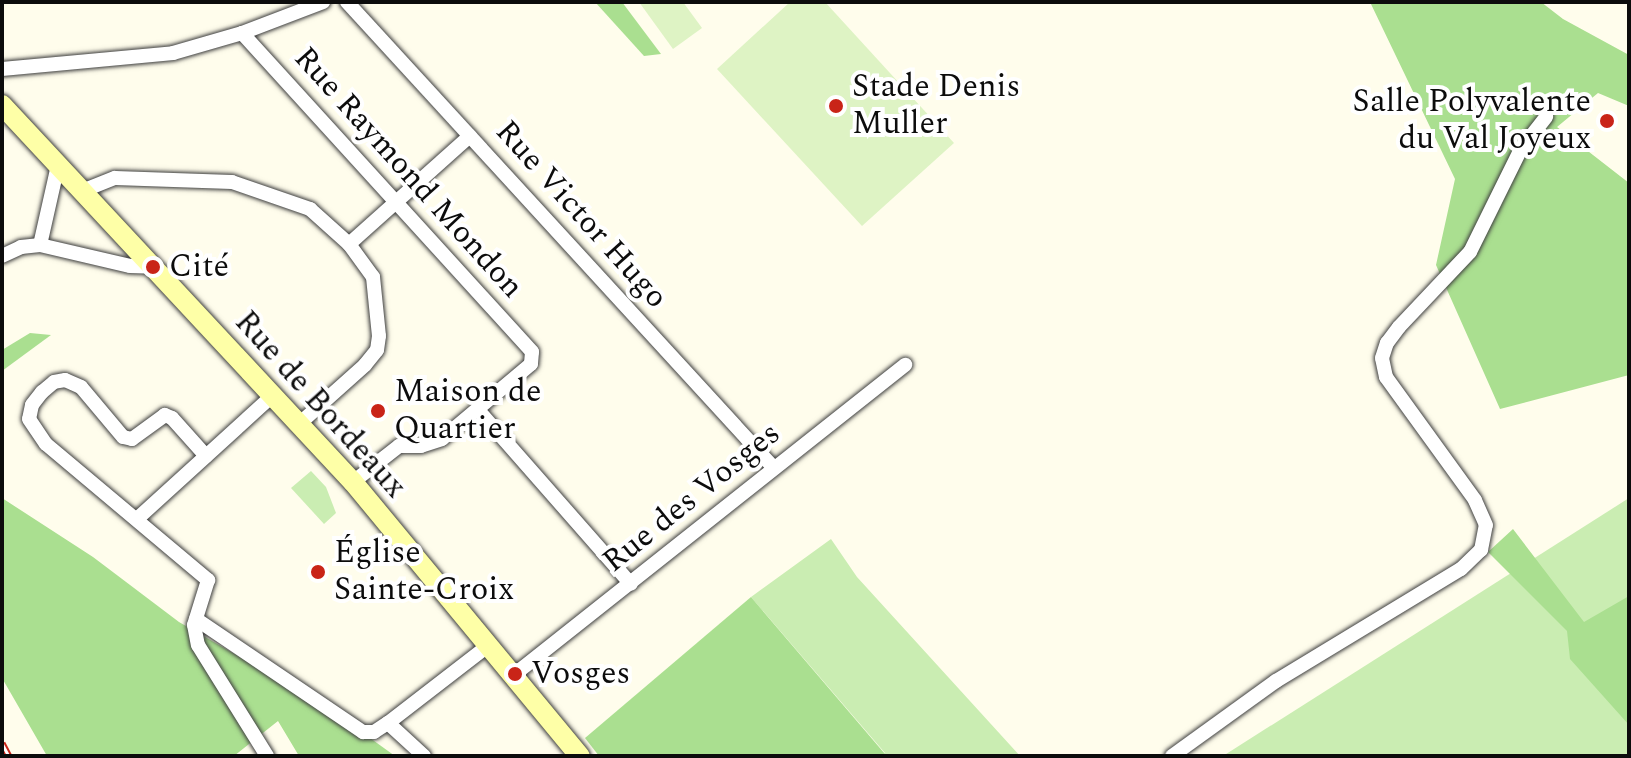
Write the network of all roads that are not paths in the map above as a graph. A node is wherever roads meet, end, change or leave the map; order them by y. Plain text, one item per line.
1 (323, 2) edge
2 (347, 2) edge
3 (242, 33) junction
4 (2, 69) edge
5 (2, 105) edge
6 (1546, 117) dead end
7 (470, 136) junction
8 (58, 165) junction
9 (82, 191) junction
10 (396, 202) junction
11 (349, 244) junction
12 (40, 245) junction
13 (2, 256) edge
14 (153, 267) junction
15 (905, 365) dead end
16 (272, 396) junction
17 (479, 411) junction
18 (298, 425) junction
19 (206, 456) junction
20 (773, 467) junction
21 (353, 482) junction
22 (138, 518) junction
23 (631, 584) junction
24 (196, 619) junction
25 (489, 645) junction
26 (515, 674) junction
27 (388, 723) junction
28 (267, 756) edge
29 (424, 756) edge
30 (580, 756) edge
31 (1172, 756) edge

1 - 3 street
2 - 7 street, Rue Victor Hugo
3 - 4 street
3 - 10 street, Rue Raymond Mondon
5 - 8 street, Rue de Bordeaux
6 - 31 street
7 - 10 street
7 - 20 street, Rue Victor Hugo
8 - 9 street, Rue de Bordeaux
8 - 12 street
9 - 11 street
9 - 14 street, Rue de Bordeaux
10 - 11 street
10 - 17 street, Rue Raymond Mondon
11 - 18 street
12 - 13 street
12 - 14 street
14 - 16 street, Rue de Bordeaux
15 - 20 street, Rue des Vosges
16 - 18 street, Rue de Bordeaux
16 - 19 street
17 - 21 street
17 - 23 street
18 - 21 street, Rue de Bordeaux
19 - 22 street
19 - 22 street
20 - 23 street, Rue des Vosges
21 - 25 street, Rue de Bordeaux
22 - 24 street
23 - 26 street, Rue des Vosges
24 - 27 street
24 - 28 street
25 - 26 street, Rue de Bordeaux
25 - 27 street
26 - 30 street, Rue de Bordeaux
27 - 29 street

